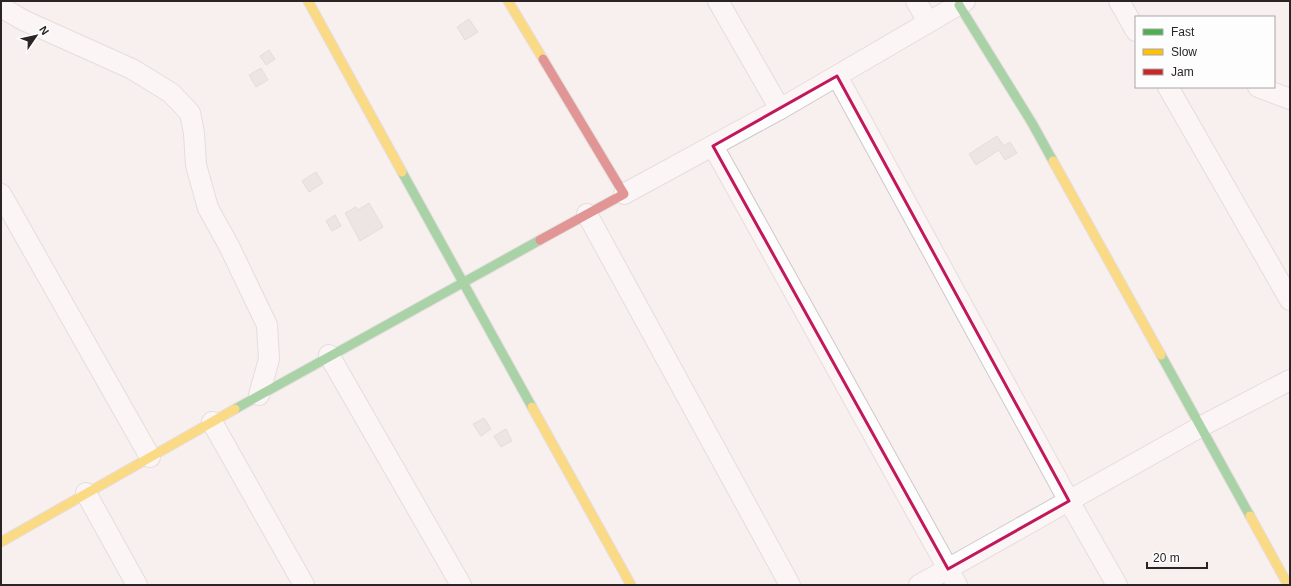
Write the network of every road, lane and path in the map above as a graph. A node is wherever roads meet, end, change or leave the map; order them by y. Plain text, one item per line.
1 (308, 1) edge
2 (508, 1) edge
3 (718, 1) edge
4 (916, 1) edge
5 (1118, 1) edge
6 (962, 3) edge
7 (1, 7) edge
8 (928, 22) junction
9 (1135, 29) edge
10 (837, 76) junction
11 (1169, 88) edge
12 (1261, 88) edge
13 (1290, 99) edge
14 (780, 109) junction
15 (713, 146) junction
16 (1, 194) edge
17 (624, 194) junction
18 (587, 214) junction
19 (464, 282) junction
20 (1290, 300) edge
21 (329, 356) junction
22 (1290, 380) edge
23 (259, 395) junction
24 (212, 422) junction
25 (1200, 427) junction
26 (150, 457) junction
27 (86, 493) junction
28 (1068, 501) junction
29 (1, 542) edge
30 (952, 577) edge
31 (137, 585) edge
32 (304, 585) edge
33 (461, 585) edge
34 (631, 585) edge
35 (790, 585) edge
36 (919, 585) edge
37 (1117, 585) edge
38 (1288, 585) edge

1 - 19 street
2 - 17 street
3 - 14 street
4 - 8 street
5 - 9 street
6 - 8 street
6 - 25 street
7 - 23 street
8 - 10 street
10 - 14 street
10 - 28 street
11 - 20 street
12 - 13 street
14 - 15 street
15 - 17 street
15 - 30 street
16 - 26 street
17 - 18 street
18 - 19 street
18 - 35 street
19 - 21 street
19 - 34 street
21 - 23 street
21 - 33 street
22 - 25 street
23 - 24 street
24 - 26 street
24 - 32 street
25 - 28 street
25 - 38 street
26 - 27 street
27 - 29 street
27 - 31 street
28 - 30 street
28 - 37 street
30 - 36 street

